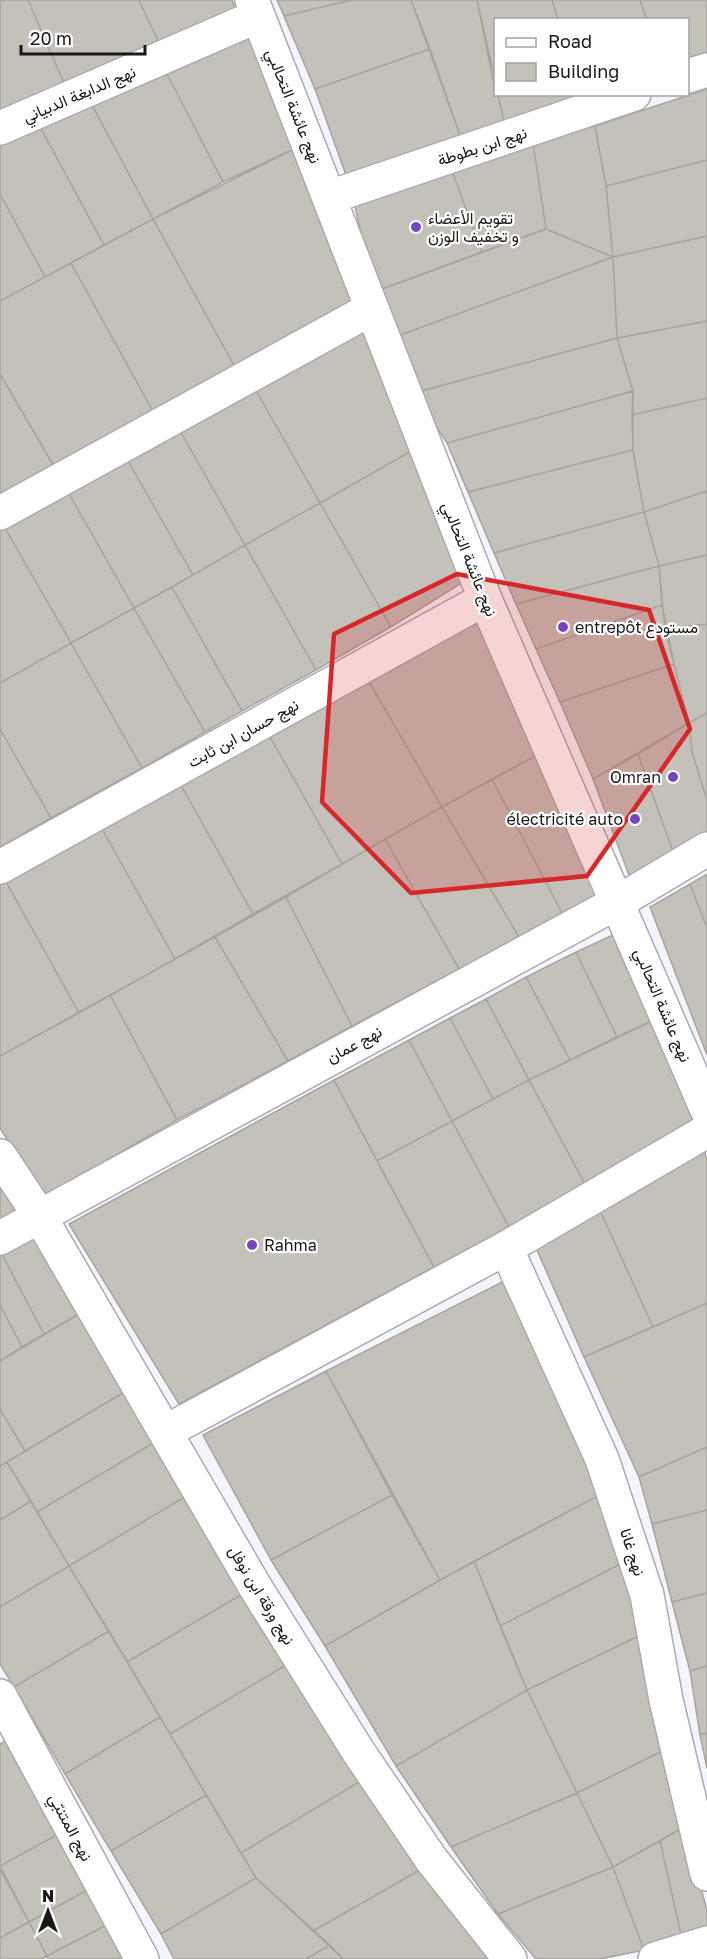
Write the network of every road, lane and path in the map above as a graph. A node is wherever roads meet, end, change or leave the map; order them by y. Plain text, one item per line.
1 (255, 8) edge
2 (707, 70) edge
3 (689, 75) edge
4 (628, 96) edge
5 (0, 128) edge
6 (330, 197) junction
7 (371, 309) junction
8 (0, 513) edge
9 (485, 599) junction
10 (707, 849) edge
11 (0, 867) edge
12 (618, 902) junction
13 (707, 1110) edge
14 (707, 1131) edge
15 (0, 1155) edge
16 (39, 1215) junction
17 (0, 1238) edge
18 (506, 1248) junction
19 (166, 1431) junction
20 (3, 1708) edge
21 (707, 1874) edge
22 (707, 1943) edge
23 (142, 1959) edge
24 (510, 1959) edge
25 (655, 1959) edge

1 - 5 street, نهج الدابغة الدبياني
1 - 6 street, نهج عائشة التحالبي
2 - 3 street
4 - 6 street, نهج ابن بطوطة
6 - 7 street, نهج عائشة التحالبي
7 - 8 street
7 - 9 street, نهج عائشة التحالبي
9 - 11 street, نهج حسان ابن ثابت
9 - 12 street, نهج عائشة التحالبي
10 - 12 street, نهج عمان
12 - 13 street, نهج عائشة التحالبي
12 - 16 street, نهج عمان
14 - 18 street
15 - 16 street, نهج ورقة ابن نوفل
16 - 17 street, نهج عمان
16 - 19 street, نهج ورقة ابن نوفل
18 - 19 street
18 - 21 street, نهج غانا
19 - 24 street, نهج ورقة ابن نوفل
20 - 23 street, نهج المتنبّي
22 - 25 street

